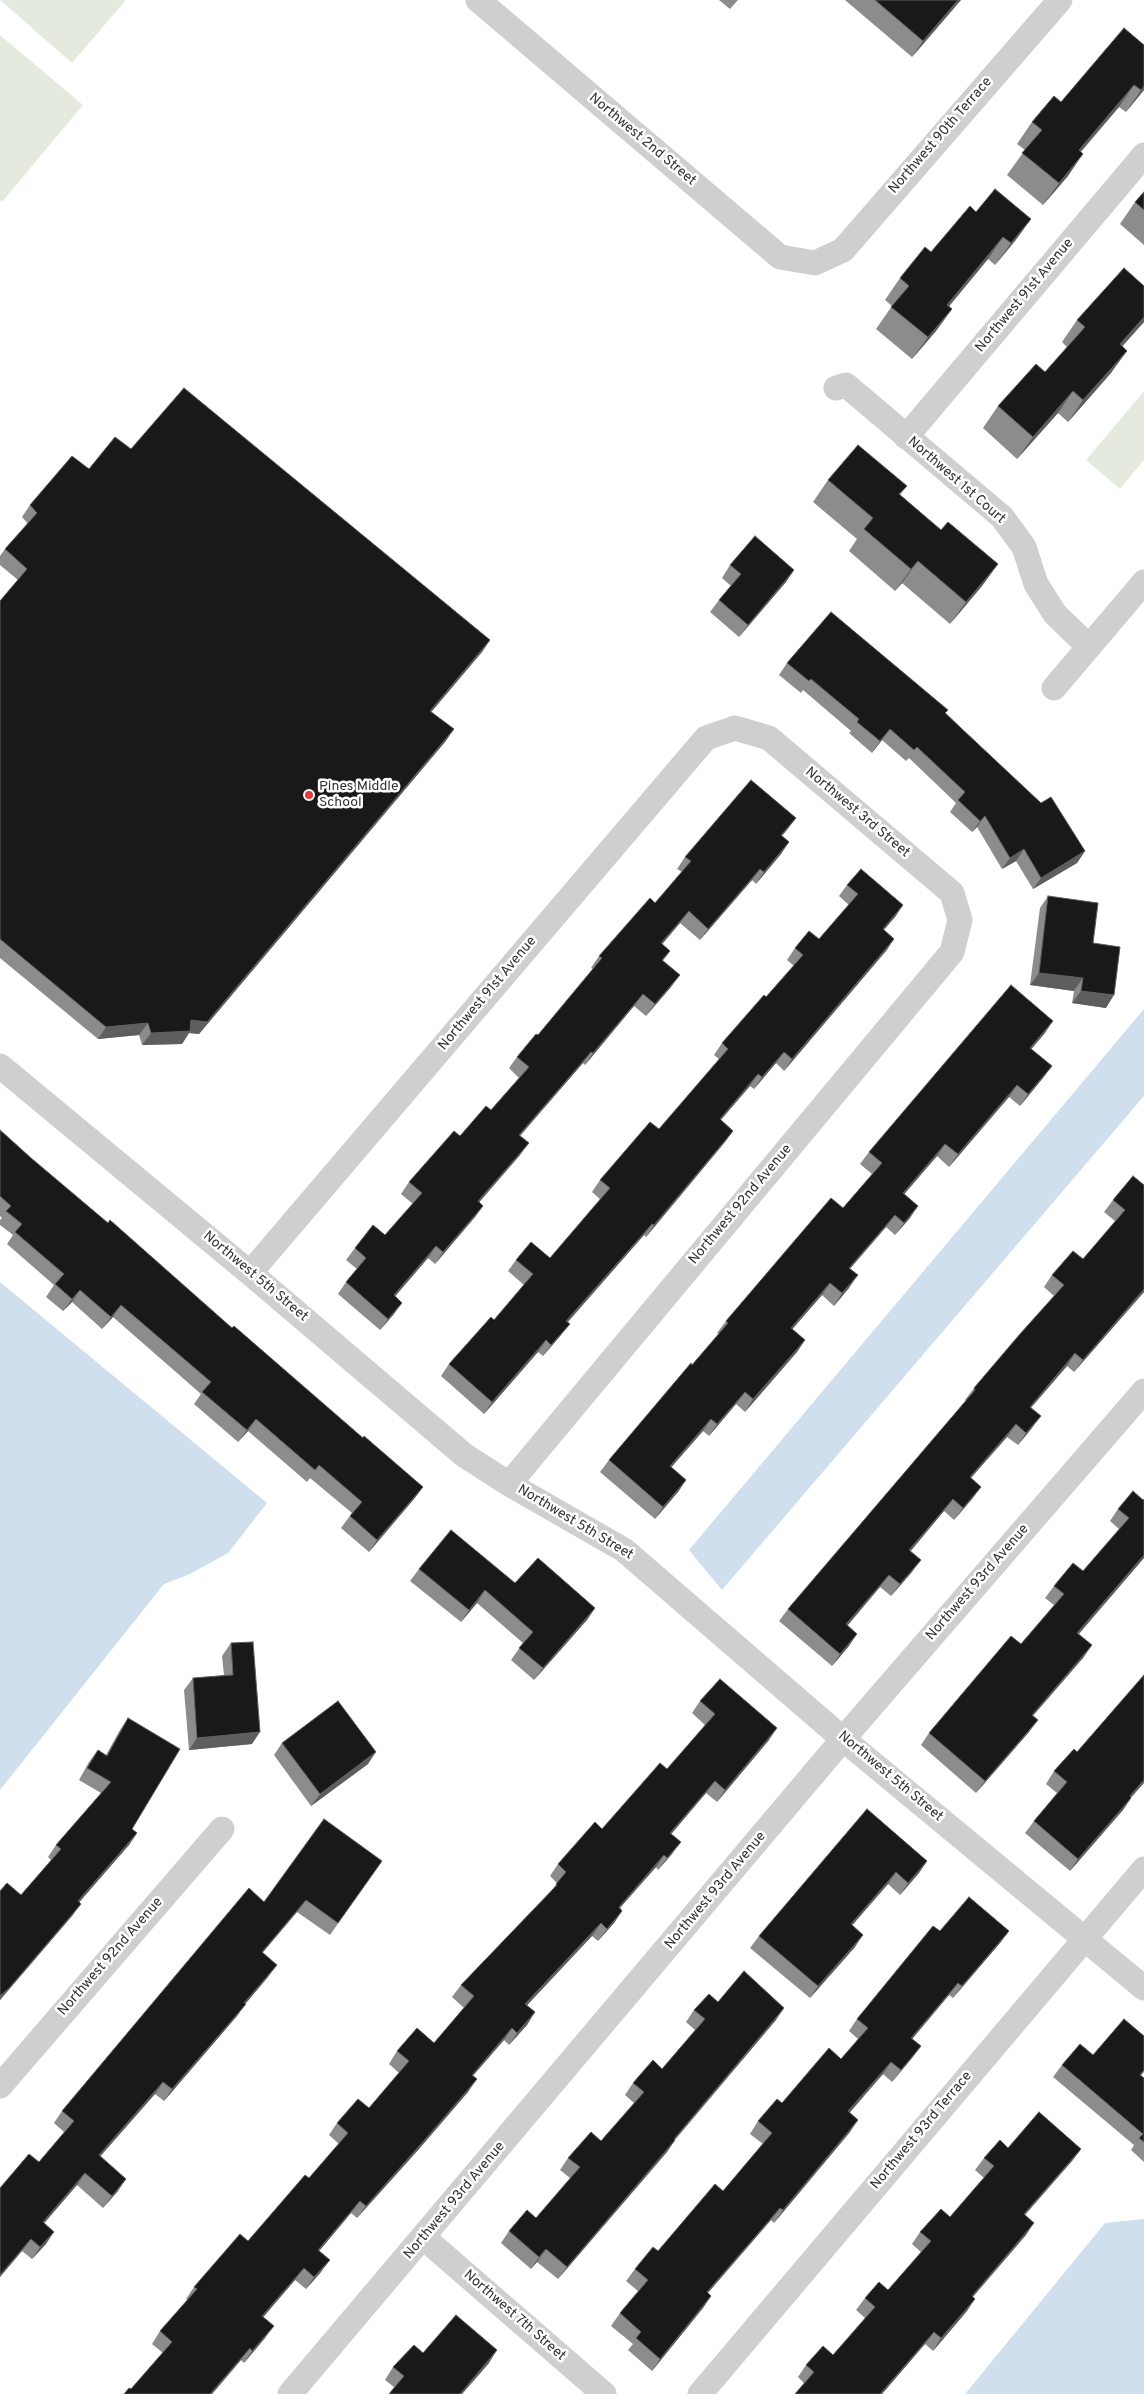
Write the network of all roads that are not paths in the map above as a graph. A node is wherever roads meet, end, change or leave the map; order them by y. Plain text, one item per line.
1 (478, 0) edge
2 (1060, 0) edge
3 (1144, 155) edge
4 (815, 263) joint
5 (836, 388) dead end
6 (906, 438) junction
7 (1144, 582) edge
8 (1089, 646) junction
9 (1054, 688) dead end
10 (735, 728) joint
11 (960, 920) joint
12 (0, 1066) edge
13 (250, 1273) junction
14 (1144, 1391) edge
15 (509, 1484) junction
16 (843, 1739) junction
17 (222, 1829) dead end
18 (1144, 1869) edge
19 (1085, 1939) junction
20 (1144, 1988) edge
21 (0, 2086) edge
22 (424, 2238) junction
23 (290, 2394) edge
24 (604, 2394) edge
25 (700, 2394) edge

1 - 4 street, Northwest 2nd Street
2 - 4 street, Northwest 90th Terrace
3 - 6 street, Northwest 91st Avenue
5 - 6 street, Northwest 1st Court
6 - 8 street, Northwest 1st Court
7 - 8 street
8 - 9 street
10 - 11 street, Northwest 3rd Street
10 - 13 street, Northwest 91st Avenue
11 - 15 street, Northwest 92nd Avenue
12 - 13 street, Northwest 5th Street
13 - 15 street, Northwest 5th Street
14 - 16 street, Northwest 93rd Avenue
15 - 16 street, Northwest 5th Street
16 - 19 street, Northwest 5th Street
16 - 22 street, Northwest 93rd Avenue
17 - 21 street, Northwest 92nd Avenue
18 - 19 street, Northwest 93rd Terrace
19 - 20 street, Northwest 5th Street
19 - 25 street, Northwest 93rd Terrace
22 - 23 street, Northwest 93rd Avenue
22 - 24 street, Northwest 7th Street

